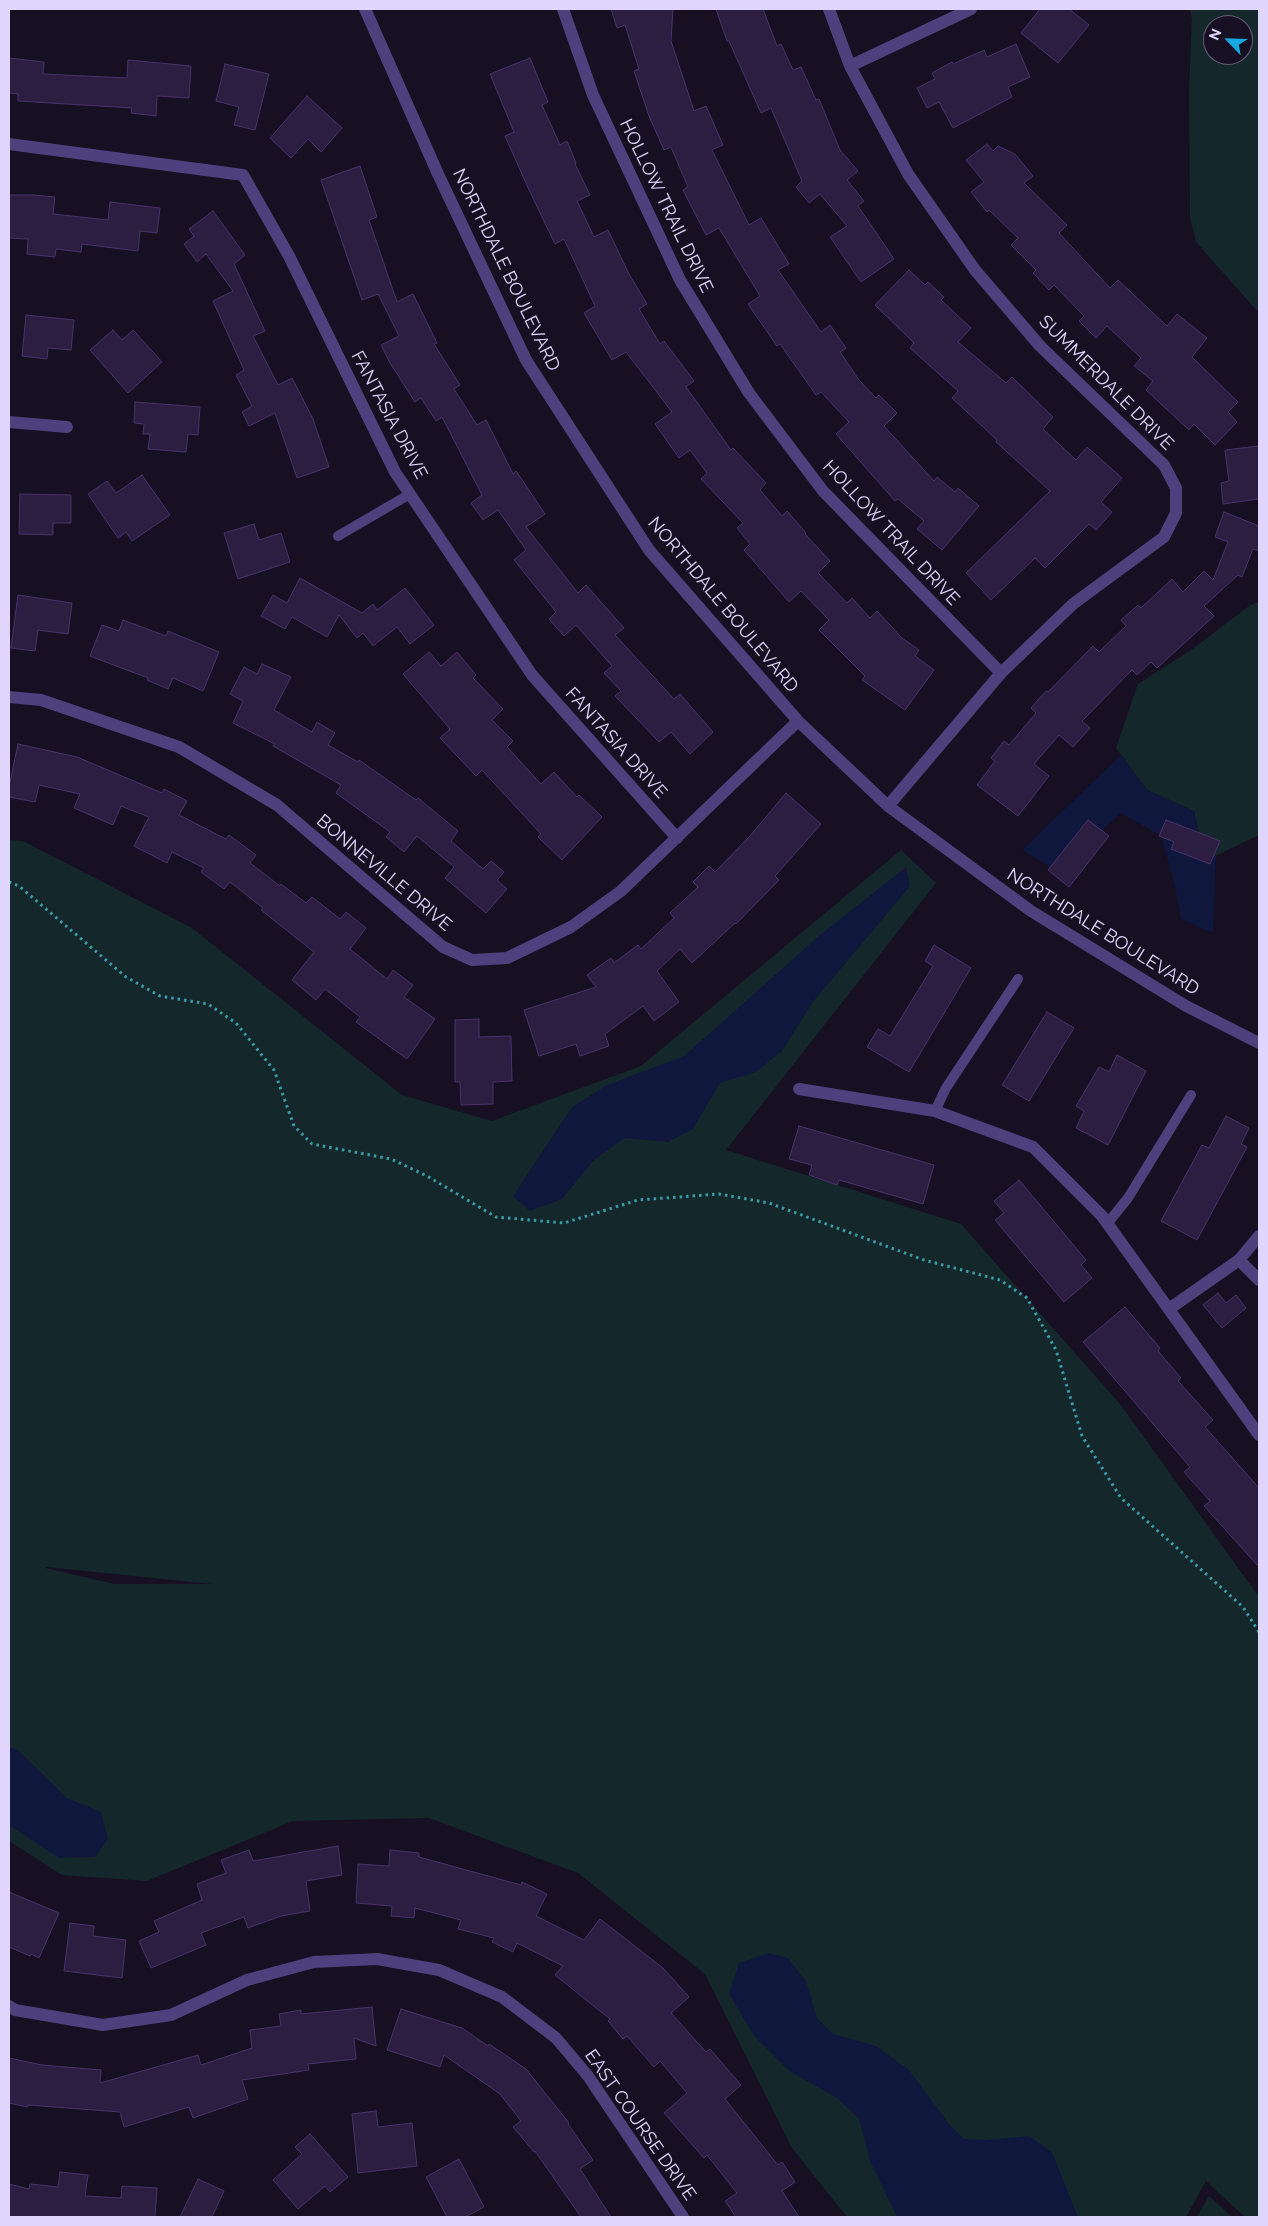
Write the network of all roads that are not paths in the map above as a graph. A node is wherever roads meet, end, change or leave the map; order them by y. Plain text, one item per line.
1 (365, 9) edge
2 (563, 9) edge
3 (829, 9) edge
4 (971, 9) edge
5 (850, 66) junction
6 (9, 144) edge
7 (9, 422) edge
8 (67, 427) dead end
9 (410, 494) junction
10 (338, 536) dead end
11 (1001, 674) junction
12 (9, 697) edge
13 (798, 721) junction
14 (888, 806) junction
15 (677, 838) junction
16 (1018, 980) dead end
17 (1259, 1043) edge
18 (799, 1089) dead end
19 (1191, 1095) dead end
20 (935, 1111) junction
21 (1107, 1224) junction
22 (1259, 1236) edge
23 (1239, 1260) junction
24 (1259, 1280) edge
25 (1169, 1309) junction
26 (1259, 1435) edge
27 (9, 2006) edge
28 (683, 2217) edge

1 - 13 street, NORTHDALE BOULEVARD
2 - 11 street, HOLLOW TRAIL DRIVE
3 - 5 street, SUMMERDALE DRIVE
4 - 5 street
5 - 11 street, SUMMERDALE DRIVE
6 - 9 street, FANTASIA DRIVE
7 - 8 street
9 - 10 lane
9 - 15 street, FANTASIA DRIVE
11 - 14 street, SUMMERDALE DRIVE
12 - 15 street, BONNEVILLE DRIVE
13 - 14 street, NORTHDALE BOULEVARD
13 - 15 street, BONNEVILLE DRIVE
14 - 17 street, NORTHDALE BOULEVARD
16 - 20 lane
18 - 20 street
19 - 21 lane
20 - 21 street
21 - 25 street
22 - 23 street
23 - 24 street
23 - 25 street
25 - 26 street
27 - 28 street, EAST COURSE DRIVE

